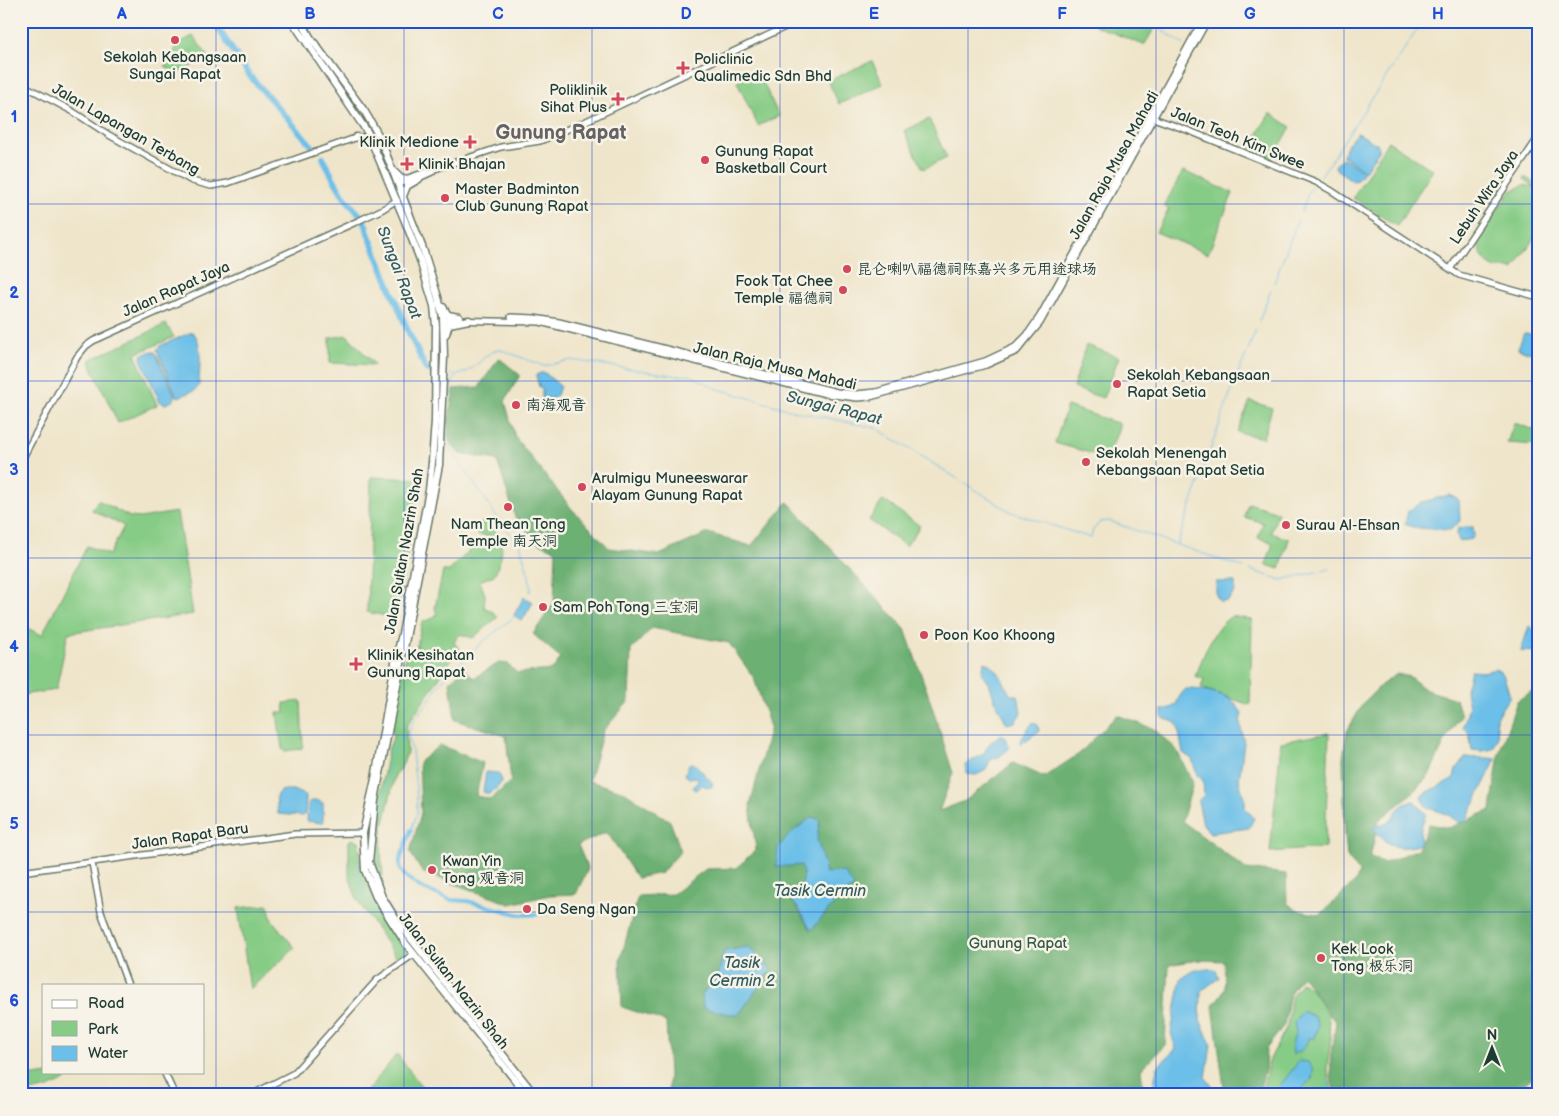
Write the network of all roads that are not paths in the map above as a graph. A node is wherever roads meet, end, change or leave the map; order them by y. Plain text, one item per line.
1 (292, 21) edge
2 (301, 21) edge
3 (798, 21) edge
4 (1202, 21) edge
5 (1207, 21) edge
6 (23, 85) edge
7 (346, 86) junction
8 (21, 97) edge
9 (1153, 116) junction
10 (363, 132) junction
11 (1538, 138) edge
12 (372, 142) junction
13 (391, 163) junction
14 (436, 170) junction
15 (419, 179) junction
16 (398, 183) junction
17 (400, 198) junction
18 (1450, 269) junction
19 (1538, 296) edge
20 (438, 297) junction
21 (434, 306) junction
22 (459, 317) junction
23 (442, 319) junction
24 (469, 320) junction
25 (444, 349) junction
26 (436, 356) junction
27 (763, 373) junction
28 (780, 378) junction
29 (770, 379) junction
30 (21, 461) edge
31 (375, 800) junction
32 (364, 836) junction
33 (369, 850) junction
34 (92, 863) junction
35 (21, 872) edge
36 (411, 939) junction
37 (414, 954) junction
38 (428, 960) junction
39 (128, 984) edge
40 (165, 1074) edge
41 (174, 1095) edge
42 (251, 1095) edge
43 (527, 1095) edge
44 (535, 1095) edge

1 - 10 highway, Jalan Sultan Nazrin Shah
2 - 7 highway, Jalan Sultan Nazrin Shah
3 - 14 street
4 - 9 street, Jalan Raja Musa Mahadi
5 - 9 street, Jalan Raja Musa Mahadi
6 - 8 street
6 - 10 street, Jalan Lapangan Terbang
7 - 10 highway
7 - 13 highway, Jalan Sultan Nazrin Shah
9 - 18 street, Jalan Teoh Kim Swee
9 - 28 street, Jalan Raja Musa Mahadi
9 - 29 street, Jalan Raja Musa Mahadi
10 - 12 highway, Jalan Sultan Nazrin Shah
10 - 12 highway
10 - 16 highway
11 - 18 street, Lebuh Wira Jaya
12 - 17 highway, Jalan Sultan Nazrin Shah
13 - 14 street
13 - 16 highway, Jalan Sultan Nazrin Shah
14 - 15 street
15 - 16 street
15 - 17 highway
16 - 17 highway, Jalan Sultan Nazrin Shah
17 - 20 highway, Jalan Sultan Nazrin Shah
17 - 21 highway, Jalan Sultan Nazrin Shah
17 - 30 street, Jalan Rapat Jaya
18 - 19 street, Jalan Teoh Kim Swee
20 - 22 highway
20 - 23 highway, Jalan Sultan Nazrin Shah
21 - 23 highway
21 - 26 highway, Jalan Sultan Nazrin Shah
22 - 23 street, Jalan Raja Musa Mahadi
22 - 27 street, Jalan Raja Musa Mahadi
23 - 24 street, Jalan Raja Musa Mahadi
23 - 25 highway, Jalan Sultan Nazrin Shah
23 - 26 highway
24 - 25 highway
24 - 29 street, Jalan Raja Musa Mahadi
25 - 31 highway, Jalan Sultan Nazrin Shah
26 - 32 highway, Jalan Sultan Nazrin Shah
27 - 28 street, Jalan Raja Musa Mahadi
27 - 29 street
28 - 29 street
31 - 32 highway
31 - 33 highway, Jalan Sultan Nazrin Shah
32 - 33 highway
32 - 34 street, Jalan Rapat Baru
32 - 37 highway, Jalan Sultan Nazrin Shah
33 - 36 highway, Jalan Sultan Nazrin Shah
34 - 35 street, Jalan Rapat Baru
34 - 39 street
36 - 37 highway
36 - 38 highway, Jalan Sultan Nazrin Shah
37 - 38 highway
37 - 42 street
37 - 43 highway, Jalan Sultan Nazrin Shah
38 - 44 highway, Jalan Sultan Nazrin Shah
40 - 41 street

